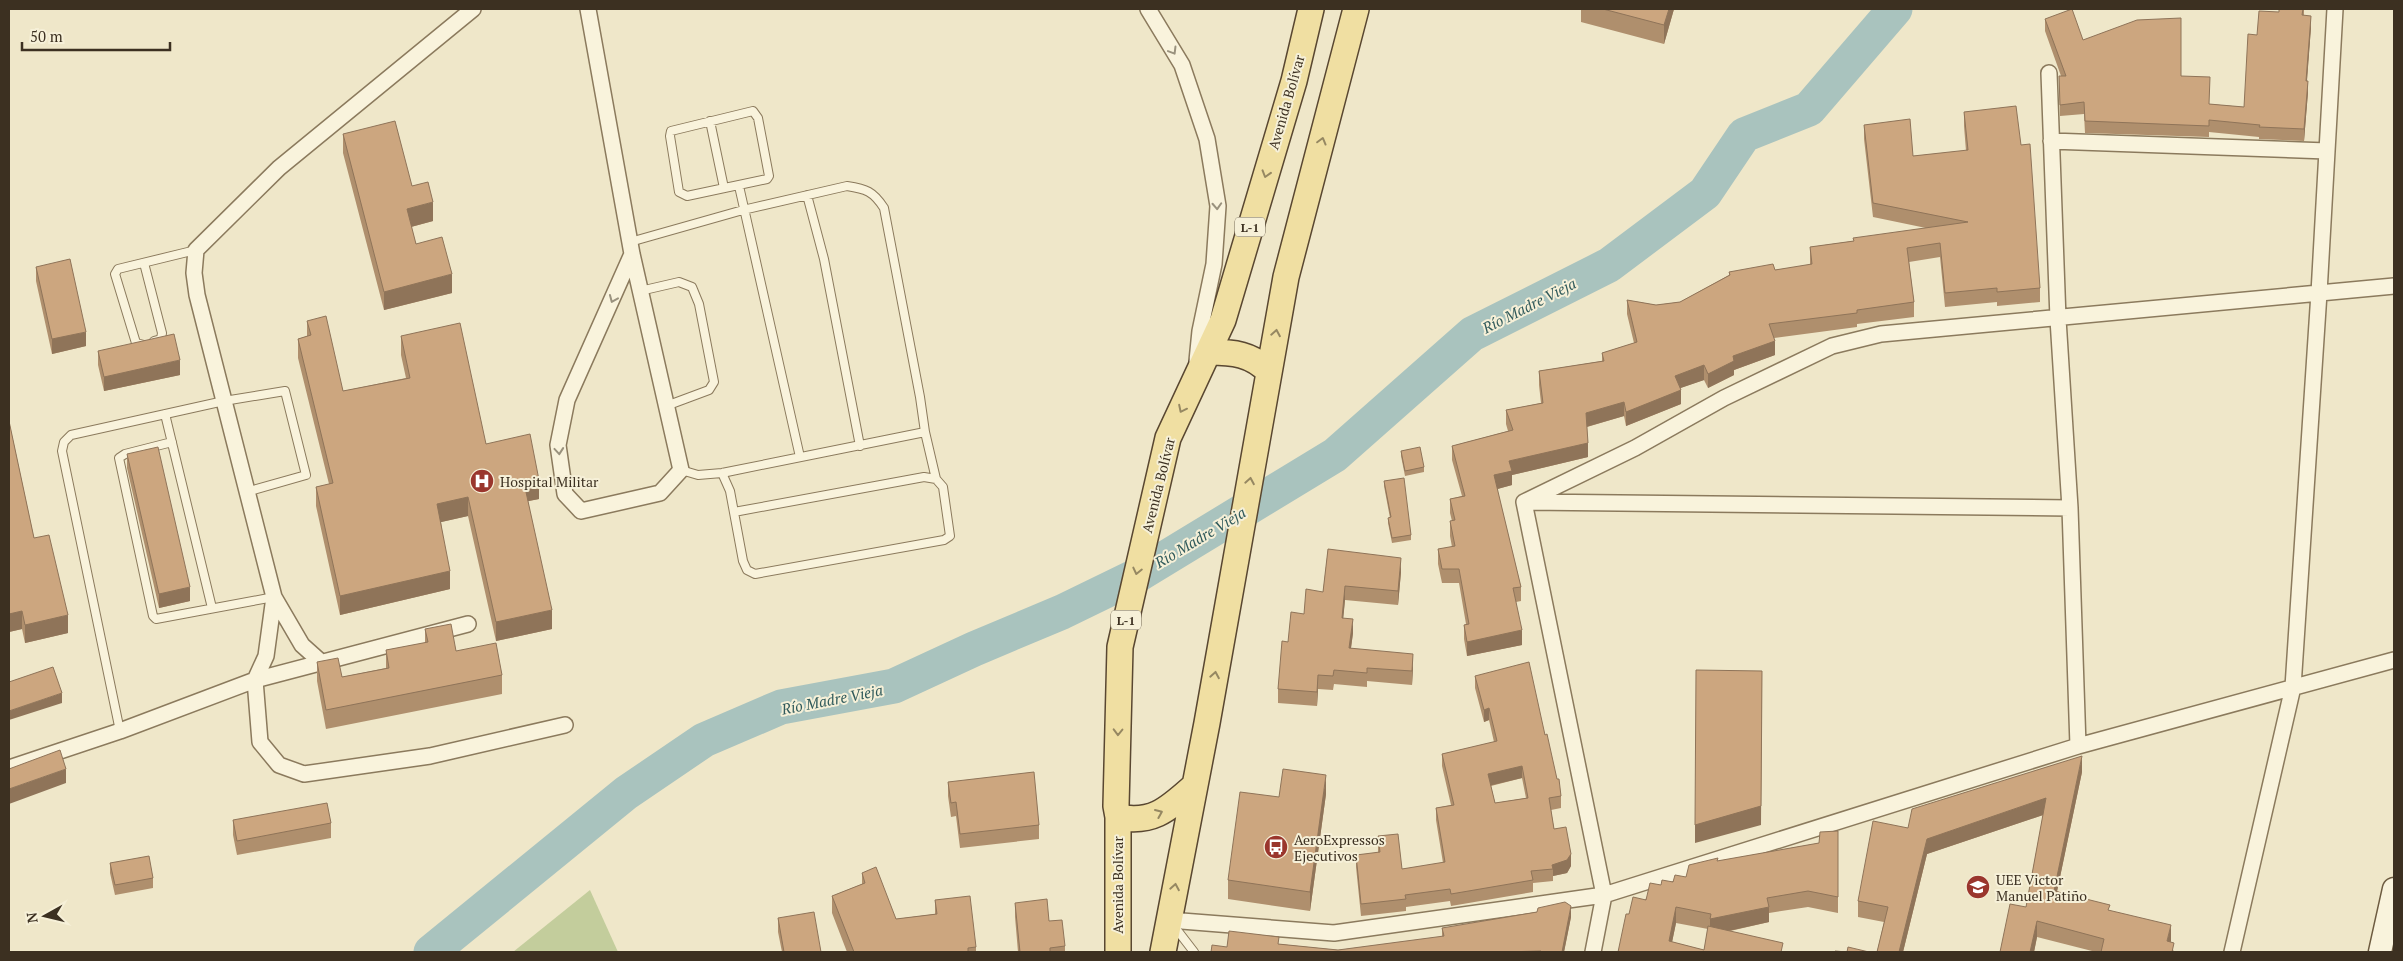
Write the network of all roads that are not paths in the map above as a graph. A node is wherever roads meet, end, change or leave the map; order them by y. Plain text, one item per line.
1 (473, 9) edge
2 (588, 9) edge
3 (1148, 9) edge
4 (1311, 9) edge
5 (1356, 9) edge
6 (2335, 9) edge
7 (2049, 73) dead end
8 (710, 121) junction
9 (2051, 141) junction
10 (2327, 151) junction
11 (739, 186) junction
12 (724, 188) junction
13 (807, 195) junction
14 (743, 210) junction
15 (631, 248) junction
16 (196, 250) junction
17 (144, 263) junction
18 (2394, 286) edge
19 (640, 290) junction
20 (2320, 293) junction
21 (2058, 319) junction
22 (1209, 352) junction
23 (1269, 372) junction
24 (1196, 381) junction
25 (224, 401) junction
26 (666, 406) junction
27 (165, 414) junction
28 (925, 432) junction
29 (172, 442) junction
30 (860, 446) junction
31 (800, 457) junction
32 (681, 470) junction
33 (722, 473) junction
34 (936, 479) junction
35 (246, 492) junction
36 (1524, 502) junction
37 (2070, 508) junction
38 (734, 512) junction
39 (274, 597) junction
40 (212, 608) junction
41 (468, 624) dead end
42 (2394, 660) edge
43 (321, 662) junction
44 (255, 680) junction
45 (2293, 687) junction
46 (565, 725) dead end
47 (120, 731) junction
48 (2078, 746) junction
49 (9, 768) edge
50 (1193, 786) junction
51 (1117, 811) junction
52 (2394, 891) edge
53 (1604, 895) junction
54 (1169, 920) junction
55 (1118, 952) edge
56 (1163, 952) edge
57 (1194, 952) edge
58 (1593, 952) edge
59 (2232, 952) edge
60 (2380, 952) edge

1 - 16 street
2 - 15 street
3 -> 24 street
4 -> 22 main road, Avenida Bolívar / L-1
23 -> 5 main road
6 - 10 street
7 - 9 street
8 - 11 lane
8 - 12 lane
8 - 12 lane
9 - 10 street
9 - 21 street
10 - 20 street
11 - 12 lane
11 - 14 lane
13 - 14 lane
13 - 28 lane
13 - 30 lane
14 - 15 lane
14 - 31 lane
15 - 19 street
15 -> 32 street
16 - 17 lane
16 - 25 street
17 - 17 lane
18 - 20 street
19 - 26 street
19 - 26 lane
20 - 21 street
20 - 45 street
21 - 36 street
21 - 37 street
22 - 23 main road
22 - 24 main road, Avenida Bolívar / L-1
50 -> 23 main road
24 -> 51 main road, Avenida Bolívar / L-1
25 - 27 lane
25 - 35 street
25 - 35 lane
26 - 32 street
27 - 29 lane
27 - 47 lane
28 - 30 lane
28 - 34 lane
29 - 40 lane
29 - 40 lane
30 - 31 lane
31 - 33 lane
32 - 33 lane
33 - 38 lane
34 - 38 lane
34 - 38 lane
35 - 39 street
36 - 37 street
36 - 53 street
37 - 48 street
39 - 40 lane
39 - 43 street
39 - 44 street
41 - 43 street
42 - 45 street
43 - 44 street
44 - 46 street
44 - 47 street
45 - 48 street
45 - 59 street
47 - 49 street
48 - 53 street
51 -> 50 main road
54 -> 50 main road
51 - 55 main road, Avenida Bolívar / L-1
52 - 60 street
53 - 54 street
53 - 58 street
54 - 56 main road
54 - 57 lane

